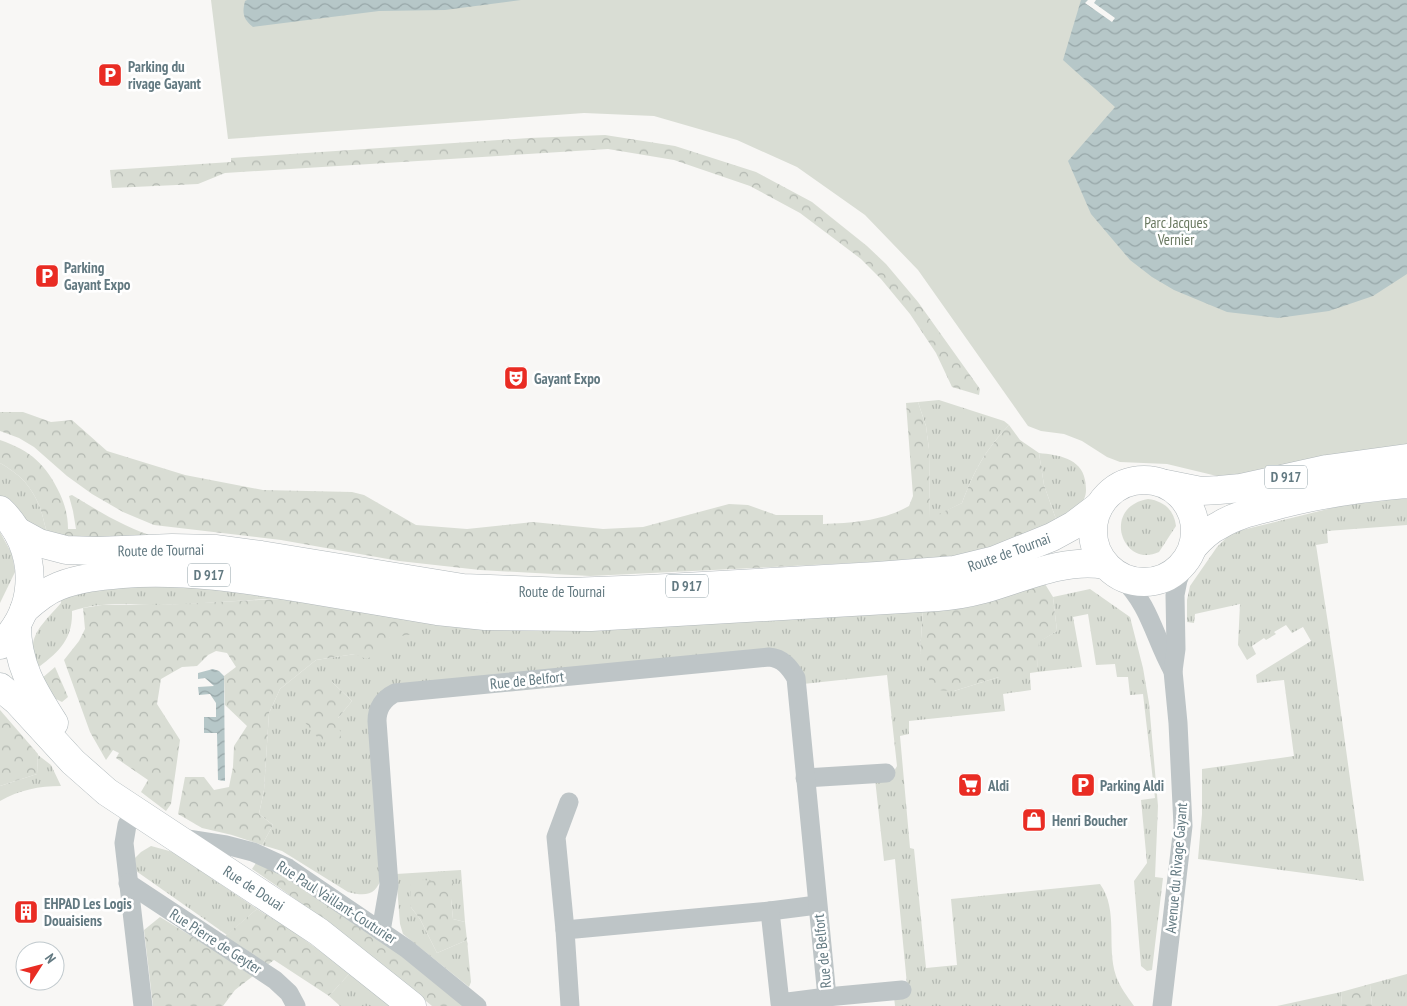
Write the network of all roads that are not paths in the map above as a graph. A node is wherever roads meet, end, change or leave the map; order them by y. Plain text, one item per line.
1 (1407, 458) edge
2 (1166, 484) junction
3 (1407, 484) edge
4 (1099, 506) junction
5 (8, 520) edge
6 (1189, 556) junction
7 (1114, 571) junction
8 (14, 626) edge
9 (1173, 671) junction
10 (0, 687) edge
11 (886, 773) dead end
12 (91, 778) junction
13 (805, 778) junction
14 (569, 802) dead end
15 (135, 810) junction
16 (178, 838) junction
17 (128, 883) junction
18 (817, 905) junction
19 (770, 911) junction
20 (565, 930) junction
21 (381, 931) junction
22 (902, 990) dead end
23 (827, 997) junction
24 (143, 1006) edge
25 (296, 1006) edge
26 (412, 1006) edge
27 (477, 1006) edge
28 (570, 1006) edge
29 (1162, 1006) edge

1 - 2 main road, D 917
2 - 4 main road
2 - 6 main road
3 - 6 main road, D 917
4 - 5 main road, Route de Tournai / D 917
4 - 7 main road
5 - 8 main road, Rue de Douai
6 - 7 main road
6 - 9 street, Avenue du Rivage Gayant
7 - 8 main road, Route de Tournai / D 917
7 - 9 street, Avenue du Rivage Gayant
8 - 12 main road, Rue de Douai
9 - 29 street, Avenue du Rivage Gayant
10 - 12 main road, Rue de Douai
11 - 13 street
12 - 15 main road, Rue de Douai
13 - 18 street, Rue de Belfort
13 - 21 street, Rue de Belfort
14 - 20 street
15 - 16 main road, Rue de Douai
15 - 17 street
16 - 21 street, Rue Paul Vaillant-Couturier
16 - 26 main road, Rue de Douai
17 - 24 street
17 - 25 street, Rue Pierre de Geyter
18 - 19 street, Rue de Belfort
18 - 23 street, Rue de Belfort
19 - 20 street, Rue de Belfort
19 - 23 street, Rue de Belfort
20 - 28 street
21 - 27 street, Rue Paul Vaillant-Couturier
22 - 23 street, Rue de Belfort

